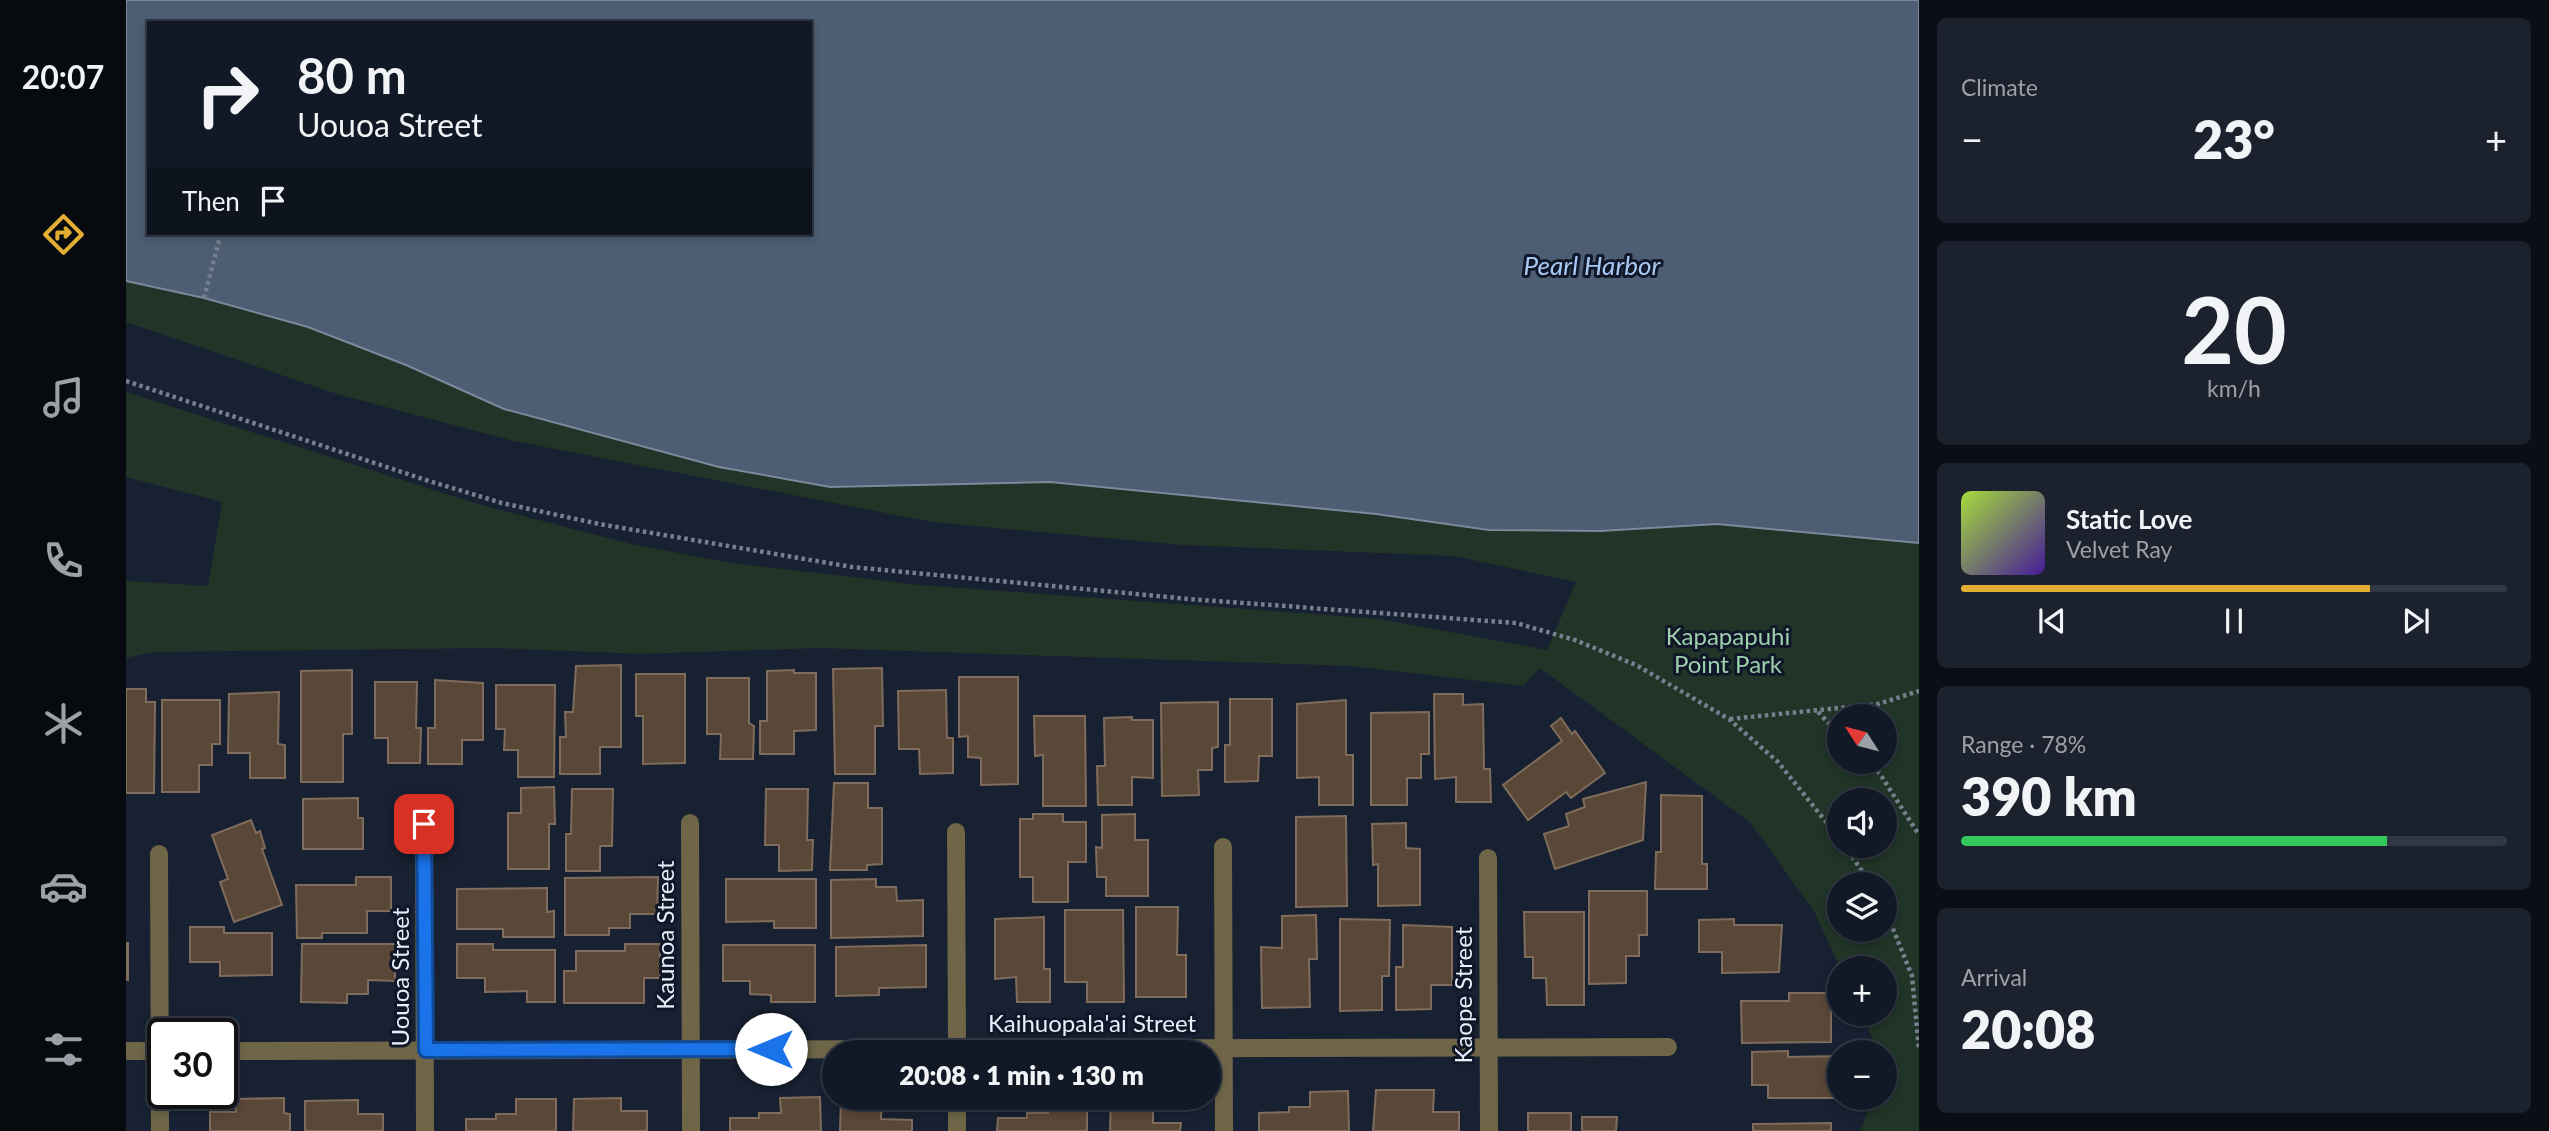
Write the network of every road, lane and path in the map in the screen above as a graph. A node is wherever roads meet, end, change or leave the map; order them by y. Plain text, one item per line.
1 (220, 235) edge
2 (204, 298) dead end
3 (126, 381) edge
4 (1919, 691) edge
5 (1818, 712) junction
6 (1729, 719) junction
7 (1827, 721) edge
8 (1880, 774) edge
9 (690, 823) dead end
10 (1827, 823) edge
11 (424, 824) dead end
12 (956, 832) dead end
13 (1919, 835) edge
14 (1223, 847) dead end
15 (159, 853) dead end
16 (1488, 858) dead end
17 (1897, 939) edge
18 (162, 1018) edge
19 (957, 1040) edge
20 (1668, 1047) dead end
21 (1221, 1048) edge
22 (1224, 1048) junction
23 (1489, 1048) junction
24 (691, 1049) junction
25 (822, 1049) edge
26 (426, 1050) junction
27 (1919, 1050) edge
28 (126, 1051) edge
29 (147, 1051) edge
30 (238, 1051) edge
31 (161, 1109) edge
32 (957, 1110) edge
33 (160, 1131) edge
34 (425, 1131) edge
35 (691, 1131) edge
36 (957, 1131) edge
37 (1224, 1131) edge
38 (1489, 1131) edge

1 - 2 path
3 - 6 path
4 - 5 path
5 - 6 path
5 - 7 path
6 - 10 path
8 - 13 path
9 - 24 street, Kaunoa Street
11 - 26 street, Uouoa Street
12 - 19 street
14 - 22 street
15 - 18 street
16 - 23 street, Kaope Street
17 - 27 path
20 - 23 street, Kaihuopala'ai Street
21 - 22 street, Kaihuopala'ai Street
22 - 23 street, Kaihuopala'ai Street
22 - 37 street
23 - 38 street, Kaope Street
24 - 25 street, Kaihuopala'ai Street
24 - 26 street, Kaihuopala'ai Street
24 - 35 street, Kaunoa Street
26 - 30 street, Kaihuopala'ai Street
26 - 34 street, Uouoa Street
28 - 29 street
31 - 33 street
32 - 36 street

